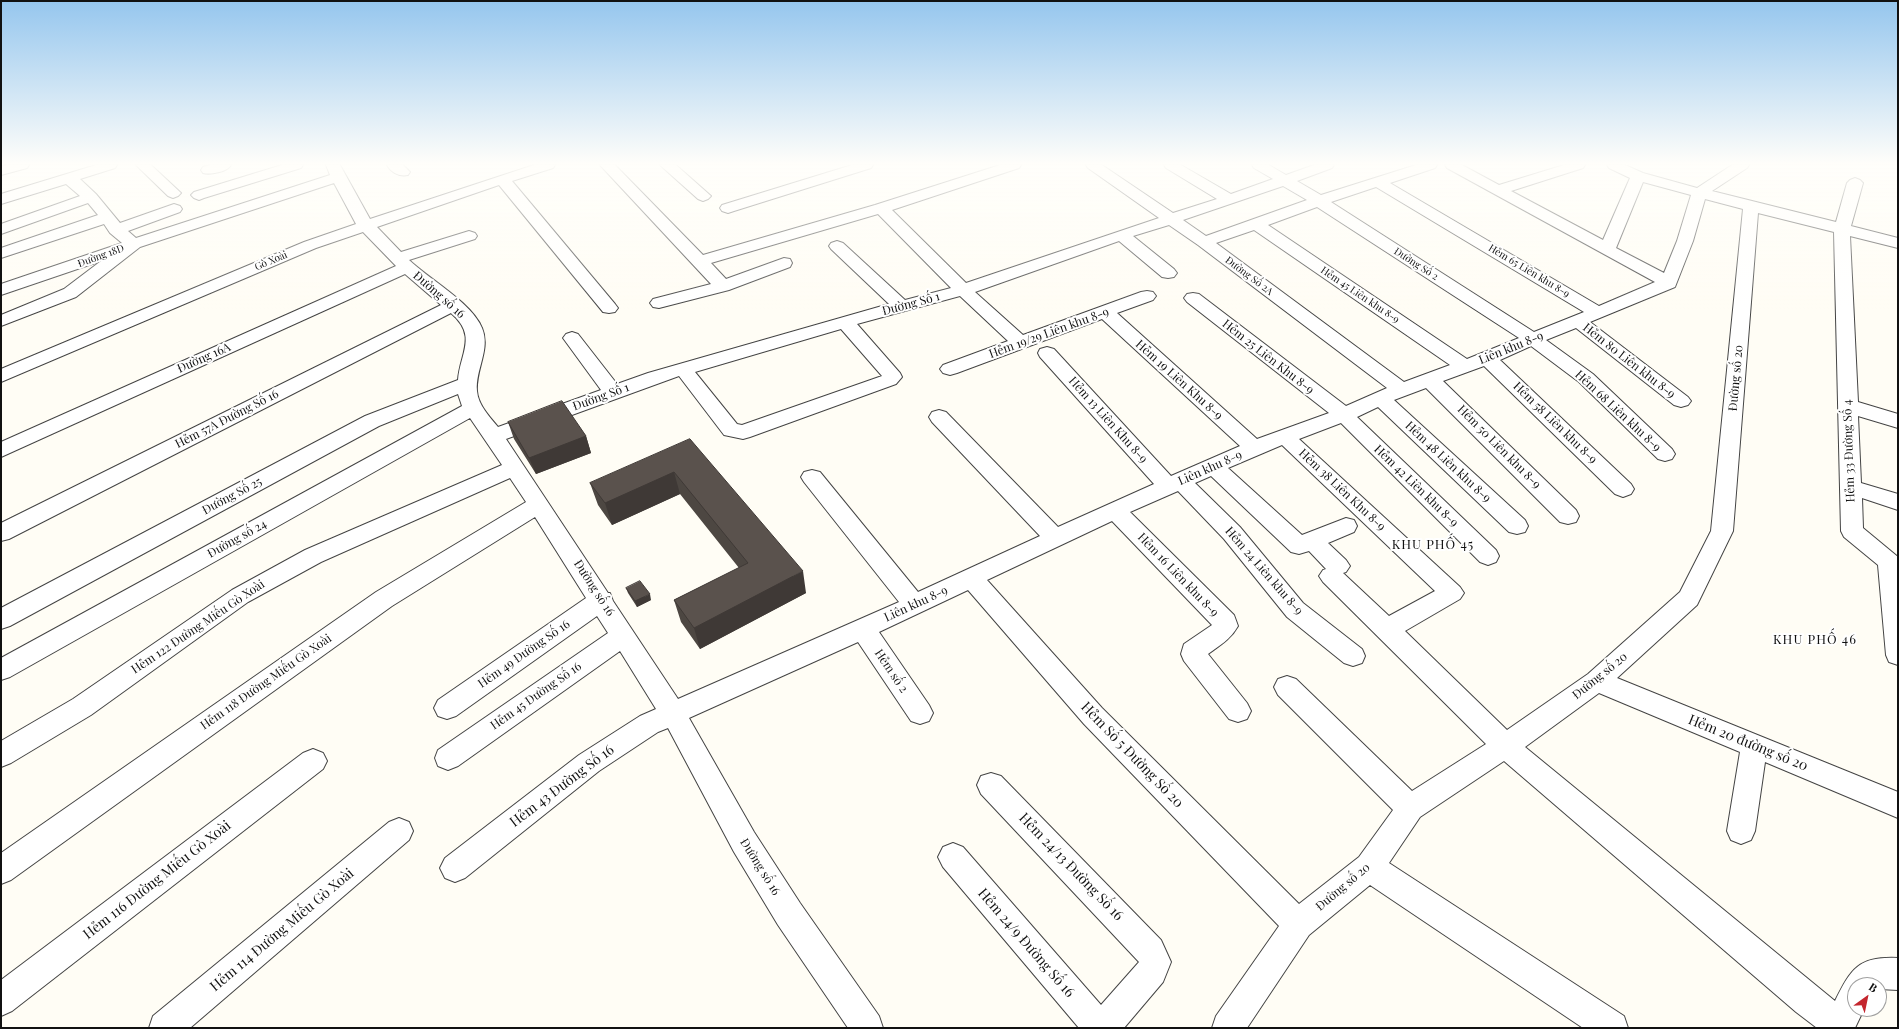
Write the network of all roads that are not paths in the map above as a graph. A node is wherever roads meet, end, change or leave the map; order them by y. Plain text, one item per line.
1 (46, 213) edge
2 (104, 213) edge
3 (156, 213) edge
4 (220, 213) edge
5 (358, 213) edge
6 (399, 213) edge
7 (535, 213) edge
8 (654, 213) edge
9 (864, 213) edge
10 (886, 213) edge
11 (1164, 213) edge
12 (1187, 213) edge
13 (1286, 213) edge
14 (1338, 213) edge
15 (1430, 213) edge
16 (1540, 213) edge
17 (1622, 213) edge
18 (1693, 213) edge
19 (1751, 213) edge
20 (1779, 213) edge
21 (1847, 213) edge
22 (1171, 218) junction
23 (112, 223) junction
24 (1256, 224) junction
25 (365, 226) junction
26 (1, 229) edge
27 (1842, 229) junction
28 (1121, 235) junction
29 (469, 236) dead end
30 (1204, 242) junction
31 (1898, 243) edge
32 (134, 244) junction
33 (837, 246) dead end
34 (1607, 250) junction
35 (1, 253) edge
36 (701, 261) junction
37 (403, 262) junction
38 (784, 263) dead end
39 (1168, 273) dead end
40 (1669, 284) junction
41 (723, 286) junction
42 (1, 290) edge
43 (963, 290) junction
44 (1147, 296) dead end
45 (1193, 298) dead end
46 (658, 303) dead end
47 (452, 306) junction
48 (901, 306) junction
49 (609, 308) dead end
50 (1105, 312) junction
51 (1597, 312) junction
52 (1, 321) edge
53 (1578, 321) junction
54 (845, 322) junction
55 (572, 338) dead end
56 (1533, 339) junction
57 (1022, 343) junction
58 (1047, 353) dead end
59 (1486, 358) junction
60 (1464, 366) junction
61 (683, 369) junction
62 (950, 369) dead end
63 (1, 376) edge
64 (1430, 379) junction
65 (467, 383) junction
66 (1402, 390) junction
67 (613, 392) junction
68 (1380, 398) junction
69 (1681, 401) dead end
70 (1848, 406) junction
71 (474, 408) junction
72 (1344, 415) junction
73 (939, 417) dead end
74 (1898, 421) edge
75 (494, 436) junction
76 (1284, 436) junction
77 (1254, 448) junction
78 (1, 450) edge
79 (1665, 454) dead end
80 (1213, 466) junction
81 (514, 468) junction
82 (812, 477) dead end
83 (1174, 484) junction
84 (1850, 487) junction
85 (1623, 488) dead end
86 (1898, 502) edge
87 (538, 504) junction
88 (1115, 510) junction
89 (1568, 516) dead end
90 (1346, 526) dead end
91 (1517, 526) dead end
92 (1, 533) edge
93 (1056, 539) junction
94 (1312, 541) junction
95 (1488, 556) dead end
96 (972, 579) junction
97 (602, 600) junction
98 (915, 605) junction
99 (1, 619) edge
100 (863, 629) junction
101 (1387, 629) junction
102 (624, 635) junction
103 (1898, 655) edge
104 (1353, 656) dead end
105 (1, 670) edge
106 (1597, 681) junction
107 (1287, 687) dead end
108 (447, 708) dead end
109 (1238, 711) dead end
110 (674, 713) junction
111 (920, 713) dead end
112 (1754, 745) junction
113 (1505, 746) junction
114 (1, 755) edge
115 (448, 758) dead end
116 (313, 761) dead end
117 (991, 785) dead end
118 (1898, 805) edge
119 (1410, 808) junction
120 (399, 831) dead end
121 (1741, 831) dead end
122 (953, 857) dead end
123 (1369, 867) junction
124 (455, 868) dead end
125 (1, 870) edge
126 (1298, 924) junction
127 (1898, 974) edge
128 (1868, 977) edge
129 (1, 1000) edge
130 (1847, 1012) edge
131 (1840, 1027) edge
132 (165, 1028) edge
133 (867, 1028) edge
134 (1101, 1028) edge
135 (1228, 1028) edge
136 (1612, 1028) edge

1 - 26 street
2 - 23 street
3 - 23 street
4 - 32 street, Đường 18D
5 - 25 street, Đường số 16
6 - 25 street, Gò Xoài
7 - 49 street
8 - 36 street
9 - 36 street
10 - 43 street
11 - 22 street, Đường Số 2A
12 - 22 street, Đường Số 1
13 - 24 street
14 - 56 street, Đường Số 2
15 - 51 street, Hẻm 65 Liên khu 8-9
16 - 34 street
17 - 34 street
18 - 40 street
19 - 106 street, Đường số 20
20 - 27 street
21 - 27 street, Hẻm 33 Đường Số 4
22 - 28 street, Đường Số 1
22 - 30 street, Đường Số 2A
23 - 32 street
23 - 35 street
24 - 30 street
24 - 60 street, Hẻm 45 Liên khu 8-9
25 - 37 street, Đường số 16
25 - 63 street, Gò Xoài
27 - 31 street
27 - 70 street, Hẻm 33 Đường Số 4
28 - 39 street
28 - 43 street, Đường Số 1
29 - 37 street, Đường 16A
30 - 66 street, Đường Số 2A
32 - 42 street, Đường 18D
32 - 52 street
33 - 48 street
34 - 40 street
36 - 41 street
37 - 47 street, Đường số 16
37 - 78 street, Đường 16A
38 - 41 street
40 - 51 street, Liên khu 8-9
41 - 46 street
43 - 48 street, Đường Số 1
43 - 57 street
44 - 50 street, Hẻm 19/29 Liên khu 8-9
45 - 72 street, Hẻm 25 Liên Khu 8-9
47 - 65 street, Đường số 16
47 - 92 street, Hẻm 57A Đường Số 16
48 - 54 street, Đường Số 1
50 - 57 street, Hẻm 19/29 Liên khu 8-9
50 - 77 street, Hẻm 19 Liên Khu 8-9
51 - 53 street, Liên khu 8-9
53 - 56 street, Liên khu 8-9
53 - 69 street, Hẻm 80 Liên khu 8-9
54 - 61 street, Đường Số 1
54 - 61 street
55 - 67 street
56 - 59 street, Liên khu 8-9
56 - 79 street, Hẻm 68 Liên khu 8-9
57 - 62 street, Hẻm 19/29 Liên khu 8-9
58 - 83 street, Hẻm 13 Liên Khu 8-9
59 - 60 street, Liên khu 8-9
59 - 85 street, Hẻm 58 Liên khu 8-9
60 - 64 street, Liên khu 8-9
61 - 67 street, Đường Số 1
64 - 66 street, Liên khu 8-9
64 - 89 street, Hẻm 50 Liên khu 8-9
65 - 71 street, Đường số 16
65 - 99 street, Đường Số 25
66 - 68 street, Liên khu 8-9
67 - 75 street, Đường Số 1
68 - 72 street, Liên khu 8-9
68 - 91 street, Hẻm 48 Liên khu 8-9
70 - 74 street
70 - 84 street, Hẻm 33 Đường Số 4
71 - 75 street, Đường số 16
71 - 105 street, Đường số 24
72 - 76 street, Liên khu 8-9
72 - 95 street, Hẻm 42 Liên khu 8-9
73 - 93 street
75 - 81 street, Đường số 16
76 - 77 street, Liên khu 8-9
76 - 101 street, Hẻm 38 Liên Khu 8-9
77 - 80 street, Liên khu 8-9
80 - 83 street, Liên khu 8-9
80 - 94 street
81 - 87 street, Đường số 16
81 - 114 street, Hẻm 122 Đường Miếu Gò Xoài
82 - 98 street
83 - 88 street, Liên khu 8-9
83 - 104 street, Hẻm 24 Liên khu 8-9
84 - 86 street
84 - 103 street, Hẻm 33 Đường Số 4
87 - 97 street, Đường số 16
87 - 125 street, Hẻm 118 Đường Miếu Gò Xoài
88 - 93 street, Liên khu 8-9
88 - 109 street, Hẻm 16 Liên khu 8-9
90 - 94 street
93 - 96 street, Liên khu 8-9
94 - 101 street
96 - 98 street, Liên khu 8-9
96 - 126 street, Hẻm Số 5 Đường Số 20
97 - 102 street, Đường số 16
97 - 108 street, Hẻm 49 Đường Số 16
98 - 100 street, Liên khu 8-9
100 - 110 street, Liên khu 8-9
100 - 111 street, Hẻm số 2
101 - 113 street
102 - 110 street, Đường số 16
102 - 115 street, Hẻm 45 Đường Số 16
106 - 112 street, Hẻm 20 đường số 20
106 - 113 street, Đường số 20
107 - 119 street
110 - 124 street, Hẻm 43 Đường Số 16
110 - 133 street, Đường số 16
112 - 118 street, Hẻm 20 đường số 20
112 - 121 street
113 - 119 street, Đường số 20
113 - 131 street
116 - 129 street, Hẻm 116 Đường Miếu Gò Xoài
117 - 134 street, Hẻm 24/13 Đường Số 16
119 - 123 street, Đường số 20
120 - 132 street, Hẻm 114 Đường Miếu Gò Xoài
122 - 134 street, Hẻm 24/9 Đường Số 16
123 - 126 street, Đường số 20
123 - 136 street
126 - 135 street, Đường số 20
127 - 128 street
130 - 131 street

